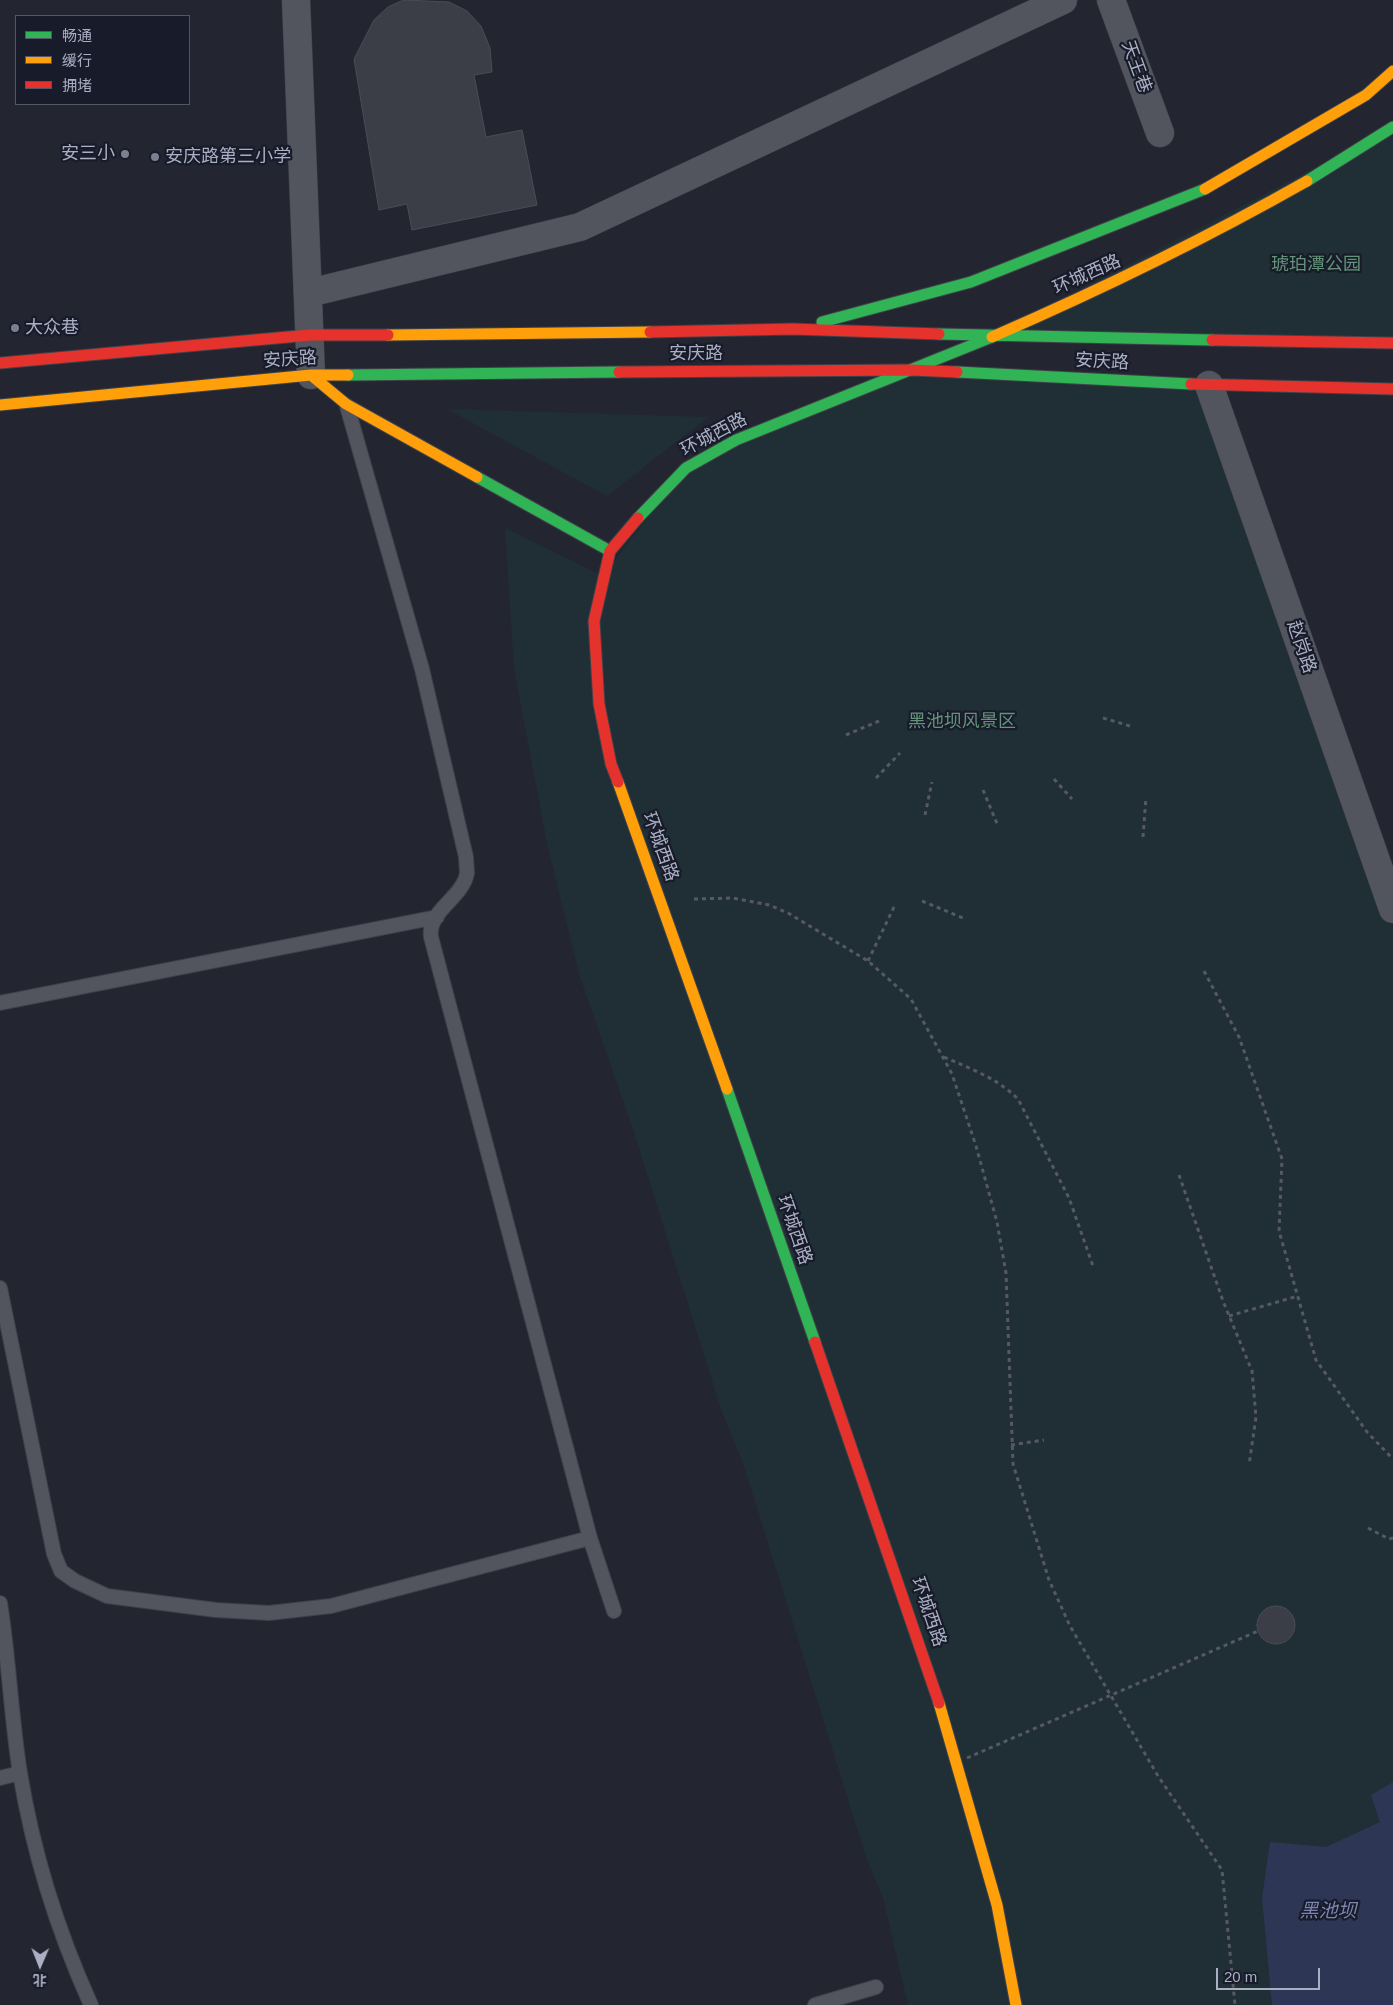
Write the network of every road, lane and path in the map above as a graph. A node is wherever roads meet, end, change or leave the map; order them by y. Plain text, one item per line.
1 (296, 0) edge
2 (1063, 0) edge
3 (1111, 0) edge
4 (1393, 71) edge
5 (1393, 126) edge
6 (1160, 133) dead end
7 (309, 293) junction
8 (793, 329) junction
9 (310, 335) junction
10 (991, 336) junction
11 (1393, 344) edge
12 (0, 363) edge
13 (912, 370) junction
14 (311, 375) junction
15 (1209, 385) junction
16 (1393, 389) edge
17 (346, 404) junction
18 (0, 405) edge
19 (610, 551) junction
20 (1103, 718) dead end
21 (879, 721) dead end
22 (1130, 726) dead end
23 (846, 735) dead end
24 (900, 753) dead end
25 (876, 778) dead end
26 (1054, 779) dead end
27 (932, 782) dead end
28 (983, 790) dead end
29 (1146, 797) dead end
30 (1072, 800) dead end
31 (925, 815) dead end
32 (998, 826) dead end
33 (1143, 837) dead end
34 (661, 900) junction
35 (922, 901) dead end
36 (894, 907) dead end
37 (1393, 909) edge
38 (437, 916) junction
39 (962, 918) dead end
40 (868, 961) junction
41 (1204, 971) dead end
42 (0, 1003) edge
43 (943, 1057) junction
44 (1179, 1175) dead end
45 (1093, 1266) dead end
46 (0, 1288) edge
47 (1298, 1296) junction
48 (1229, 1316) junction
49 (1044, 1440) dead end
50 (1011, 1445) junction
51 (1393, 1459) edge
52 (1249, 1465) dead end
53 (1368, 1528) dead end
54 (590, 1538) junction
55 (1393, 1538) edge
56 (0, 1603) edge
57 (614, 1611) dead end
58 (1258, 1631) dead end
59 (966, 1758) dead end
60 (20, 1773) junction
61 (0, 1778) edge
62 (876, 1987) dead end
63 (90, 2005) edge
64 (815, 2005) edge
65 (1016, 2005) edge
66 (1235, 2005) edge

1 - 7 street
2 - 7 street
3 - 6 street, 天王巷
4 - 8 main road
5 - 10 main road, 环城西路
7 - 9 street
8 - 9 main road, 安庆路
8 - 10 main road, 安庆路
9 - 12 main road, 安庆路
9 - 14 street
10 - 11 main road, 安庆路
10 - 13 main road, 环城西路
13 - 14 main road, 安庆路
13 - 15 main road, 安庆路
13 - 19 main road, 环城西路
14 - 17 main road
14 - 18 main road, 安庆路
15 - 16 main road, 安庆路
15 - 37 street, 赵岗路
17 - 19 main road
17 - 38 lane
19 - 34 main road, 环城西路
20 - 22 path
21 - 23 path
24 - 25 path
26 - 30 path
27 - 31 path
28 - 32 path
29 - 33 path
34 - 40 path
34 - 65 main road, 环城西路
35 - 39 path
36 - 40 path
38 - 42 lane
38 - 54 lane
40 - 43 path
41 - 47 path
43 - 45 path
43 - 50 path
44 - 48 path
46 - 54 lane
47 - 48 path
47 - 51 path
48 - 52 path
49 - 50 path
50 - 66 path
53 - 55 path
54 - 57 lane
56 - 60 lane
58 - 59 path, bridge
60 - 61 lane
60 - 63 lane
62 - 64 lane

